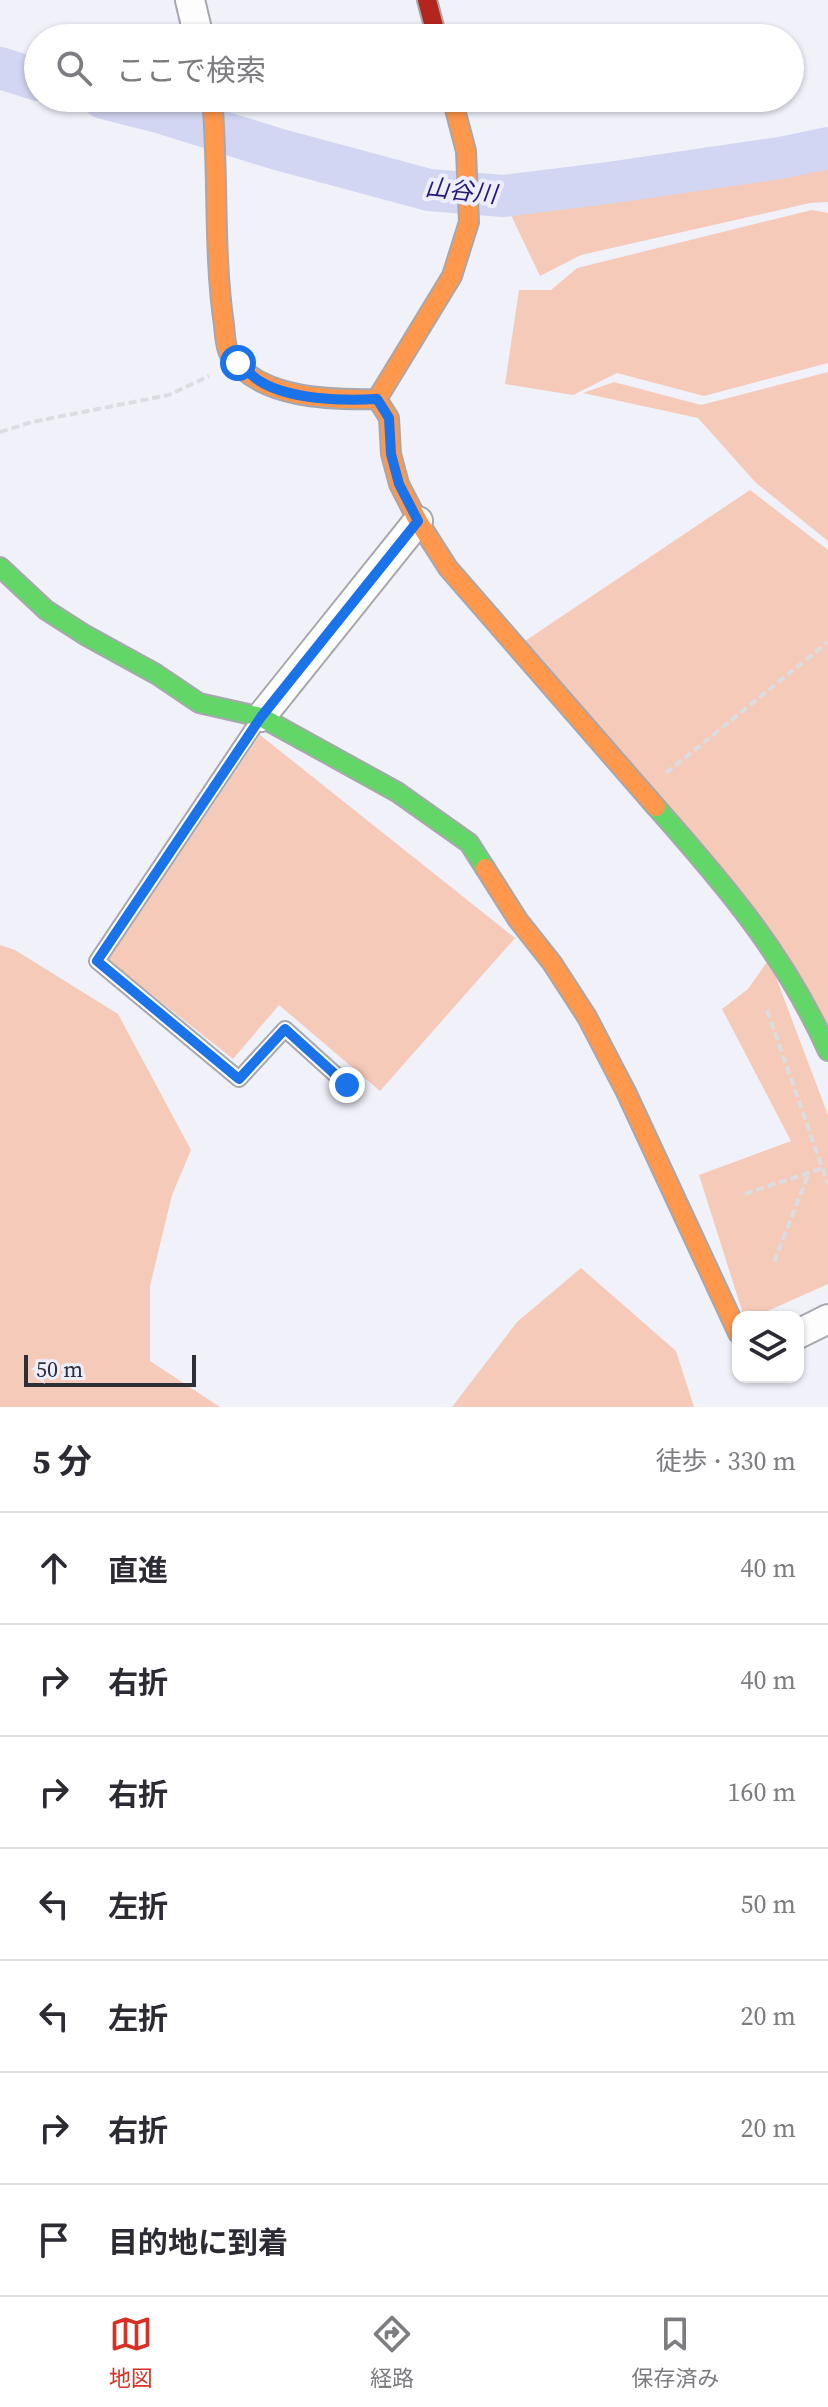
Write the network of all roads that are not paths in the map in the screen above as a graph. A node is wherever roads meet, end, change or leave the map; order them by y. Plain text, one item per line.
1 (190, 0) edge
2 (427, 0) edge
3 (196, 24) edge
4 (433, 24) edge
5 (213, 112) edge
6 (456, 112) edge
7 (377, 399) junction
8 (418, 521) junction
9 (0, 567) edge
10 (261, 717) junction
11 (828, 1051) edge
12 (347, 1085) dead end
13 (828, 1319) edge
14 (732, 1320) edge
15 (804, 1331) edge

1 - 3 street
2 - 4 street
5 - 7 street
6 - 7 street
7 - 8 street
8 - 10 street
8 - 11 street
9 - 10 street
10 - 12 lane
10 - 14 street
13 - 15 street

